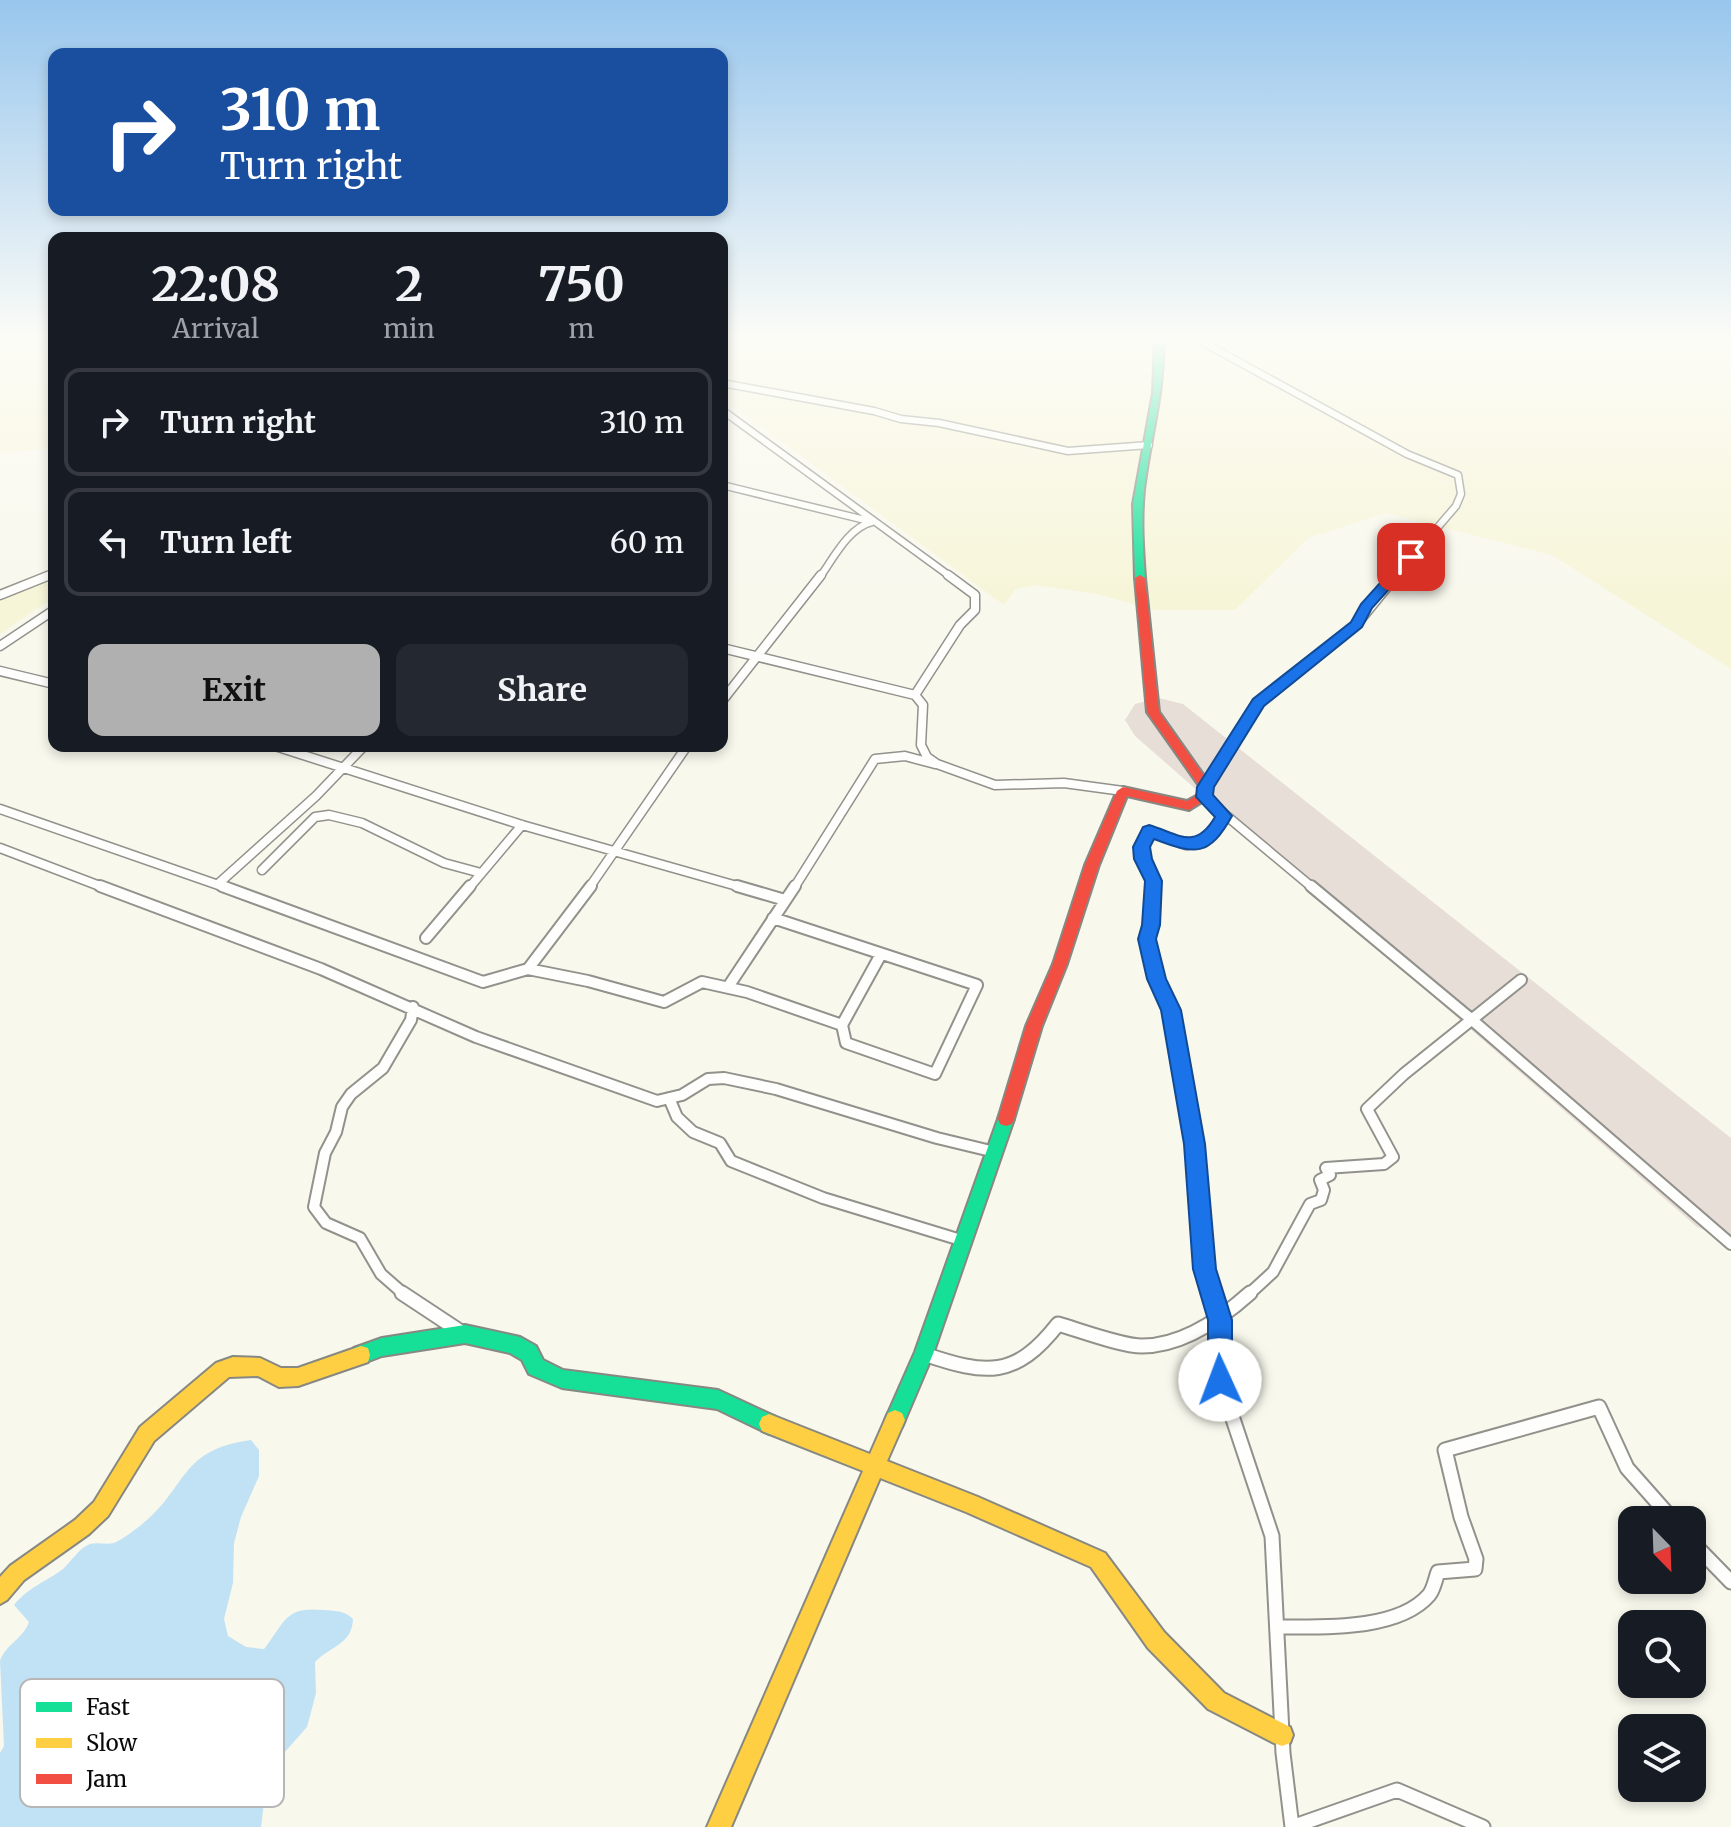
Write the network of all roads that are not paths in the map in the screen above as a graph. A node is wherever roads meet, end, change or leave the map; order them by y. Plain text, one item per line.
1 (742, 425) edge
2 (949, 425) edge
3 (1153, 425) edge
4 (1353, 425) edge
5 (1149, 445) junction
6 (728, 486) edge
7 (872, 522) junction
8 (48, 576) edge
9 (0, 595) edge
10 (48, 614) edge
11 (0, 646) edge
12 (728, 650) edge
13 (758, 658) junction
14 (0, 671) edge
15 (48, 683) edge
16 (728, 694) edge
17 (915, 695) junction
18 (294, 752) edge
19 (358, 752) edge
20 (683, 752) edge
21 (937, 764) junction
22 (343, 768) junction
23 (1123, 791) junction
24 (1205, 792) junction
25 (0, 809) edge
26 (1224, 816) junction
27 (522, 825) junction
28 (0, 848) edge
29 (615, 849) junction
30 (262, 870) dead end
31 (481, 873) junction
32 (218, 884) junction
33 (785, 900) junction
34 (773, 918) junction
35 (426, 938) dead end
36 (880, 956) junction
37 (528, 969) junction
38 (1521, 980) dead end
39 (728, 987) junction
40 (413, 1007) junction
41 (1471, 1019) junction
42 (842, 1025) junction
43 (669, 1098) junction
44 (995, 1152) junction
45 (964, 1241) junction
46 (1731, 1244) edge
47 (1220, 1320) junction
48 (465, 1334) junction
49 (924, 1354) junction
50 (874, 1468) junction
51 (1661, 1506) edge
52 (1706, 1556) edge
53 (1731, 1582) edge
54 (0, 1593) edge
55 (1278, 1627) junction
56 (1282, 1735) junction
57 (719, 1827) edge
58 (1292, 1827) edge
59 (1483, 1827) edge

1 - 7 street
2 - 5 street
3 - 5 street
4 - 24 street
5 - 24 street
6 - 7 street
7 - 13 street
7 - 17 street
8 - 9 street
10 - 11 street
12 - 13 street
13 - 16 street
13 - 17 street
14 - 15 street
17 - 21 street
18 - 22 street
19 - 22 street
20 - 29 street
21 - 23 street
21 - 33 street
22 - 27 street
22 - 32 street
23 - 24 street
23 - 44 street
24 - 26 street
25 - 32 street
26 - 41 street
26 - 47 street
27 - 29 street
27 - 31 street
28 - 40 street
29 - 33 street
29 - 37 street
30 - 31 street
31 - 35 street
32 - 37 street
33 - 34 street
34 - 36 street
34 - 39 street
36 - 42 street
36 - 42 street
37 - 39 street
38 - 41 street
39 - 42 street
40 - 43 street
40 - 48 street
41 - 46 street
41 - 47 street
43 - 44 street
43 - 45 street
44 - 45 street
45 - 49 street
47 - 49 street
47 - 55 street
48 - 50 street
48 - 54 street
49 - 50 street
50 - 56 street
50 - 57 street
51 - 55 street
52 - 53 street
55 - 56 street
56 - 58 street
58 - 59 street

